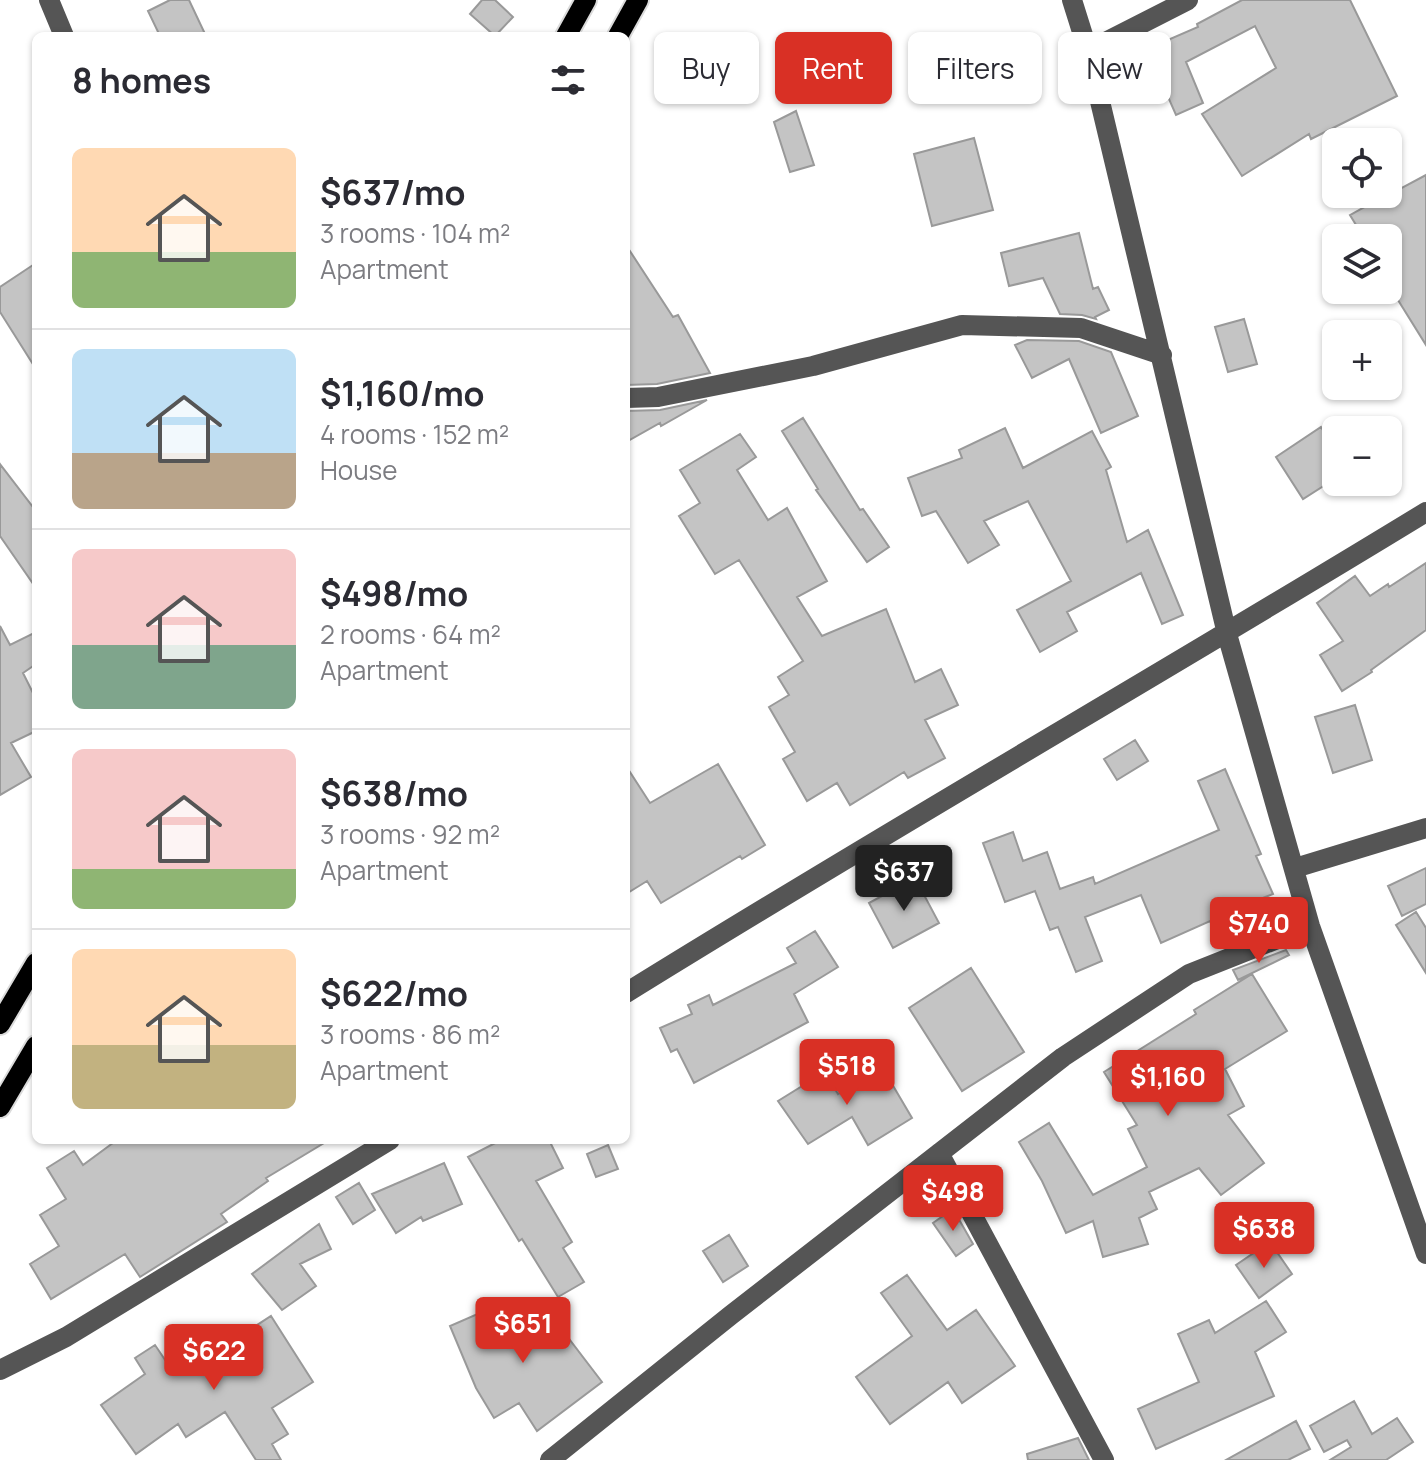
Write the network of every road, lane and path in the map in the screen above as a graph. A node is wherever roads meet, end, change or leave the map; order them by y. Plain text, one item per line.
1 (49, 0) edge
2 (586, 0) edge
3 (638, 0) edge
4 (1072, 0) edge
5 (1188, 0) edge
6 (62, 32) edge
7 (568, 32) edge
8 (620, 32) edge
9 (1082, 32) edge
10 (1125, 32) edge
11 (1101, 104) edge
12 (1162, 355) junction
13 (630, 398) edge
14 (1426, 512) edge
15 (1227, 634) junction
16 (1426, 828) edge
17 (1295, 868) junction
18 (1310, 926) junction
19 (32, 970) edge
20 (630, 991) edge
21 (0, 1024) edge
22 (32, 1053) edge
23 (0, 1107) edge
24 (383, 1144) edge
25 (939, 1153) junction
26 (1426, 1254) edge
27 (0, 1370) edge
28 (550, 1460) edge
29 (1104, 1460) edge

1 - 6 street
2 - 7 main road
3 - 8 main road
4 - 9 street
5 - 10 street
11 - 12 street
12 - 13 street
12 - 15 street
14 - 15 street
15 - 17 street
15 - 20 street
16 - 17 street
17 - 18 street
18 - 25 street
18 - 26 street
19 - 21 main road
22 - 23 main road
24 - 27 street
25 - 28 street
25 - 29 street

